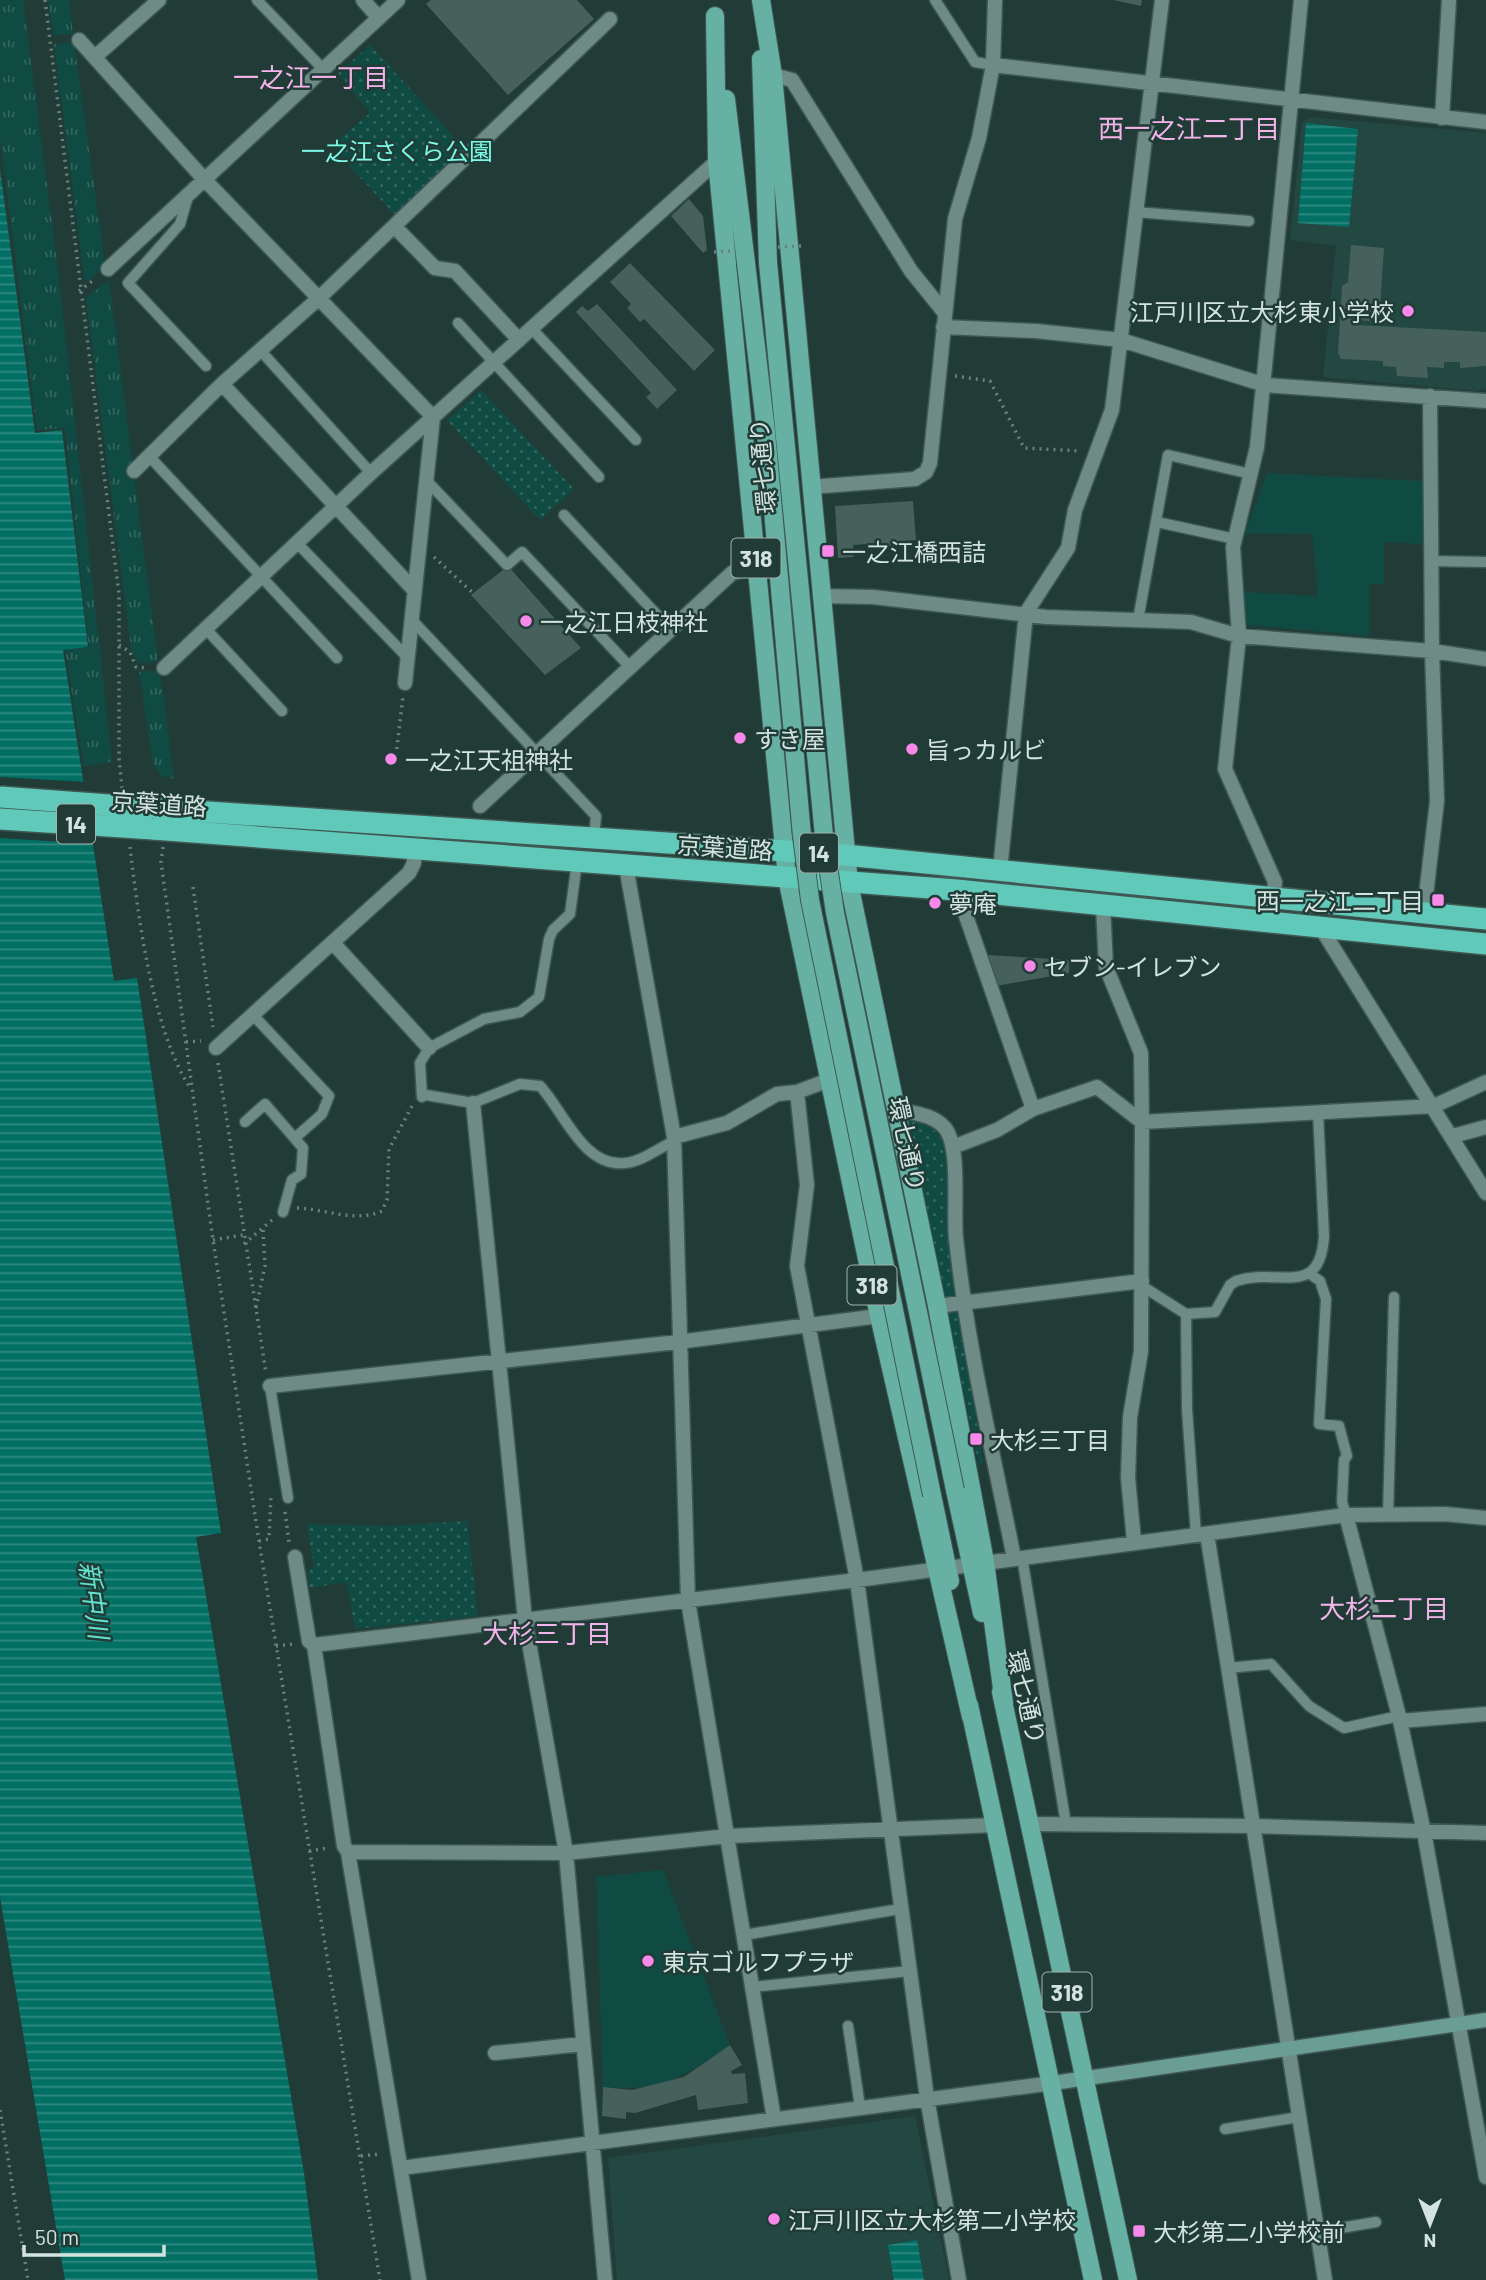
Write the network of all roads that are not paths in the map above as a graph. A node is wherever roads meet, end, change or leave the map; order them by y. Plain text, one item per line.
1 (257, 0) edge
2 (363, 0) edge
3 (398, 0) edge
4 (760, 0) edge
5 (935, 0) edge
6 (995, 0) edge
7 (1162, 0) edge
8 (1301, 0) edge
9 (1449, 0) edge
10 (157, 1) edge
11 (715, 8) edge
12 (379, 18) junction
13 (610, 19) dead end
14 (79, 40) dead end
15 (96, 57) junction
16 (993, 65) junction
17 (323, 69) junction
18 (773, 75) junction
19 (1151, 86) junction
20 (1293, 101) junction
21 (1442, 117) junction
22 (1486, 122) edge
23 (718, 161) junction
24 (203, 178) junction
25 (190, 190) junction
26 (1135, 212) junction
27 (1249, 221) dead end
28 (394, 226) junction
29 (108, 269) dead end
30 (318, 299) junction
31 (943, 320) junction
32 (458, 323) dead end
33 (532, 328) junction
34 (519, 340) junction
35 (1121, 340) junction
36 (260, 350) junction
37 (495, 363) junction
38 (206, 366) dead end
39 (222, 384) junction
40 (1265, 385) junction
41 (1430, 396) junction
42 (1486, 401) edge
43 (433, 417) junction
44 (636, 440) dead end
45 (149, 456) junction
46 (134, 471) dead end
47 (371, 473) junction
48 (1251, 474) junction
49 (599, 477) dead end
50 (426, 480) junction
51 (810, 487) junction
52 (335, 506) junction
53 (564, 515) dead end
54 (1157, 522) junction
55 (1235, 539) junction
56 (297, 543) junction
57 (1431, 561) junction
58 (1486, 562) edge
59 (756, 566) junction
60 (262, 576) junction
61 (415, 591) junction
62 (820, 596) junction
63 (1026, 613) junction
64 (412, 620) junction
65 (1138, 620) junction
66 (206, 629) junction
67 (671, 629) junction
68 (1239, 636) junction
69 (1432, 651) junction
70 (407, 657) junction
71 (337, 658) dead end
72 (1486, 659) edge
73 (630, 667) junction
74 (164, 668) road end
75 (405, 683) road end
76 (282, 711) dead end
77 (537, 752) junction
78 (0, 797) edge
79 (480, 806) dead end
80 (0, 818) edge
81 (156, 822) junction
82 (594, 838) junction
83 (414, 849) junction
84 (784, 850) junction
85 (845, 855) junction
86 (577, 862) junction
87 (626, 866) junction
88 (1000, 870) junction
89 (787, 878) junction
90 (849, 883) junction
91 (957, 890) junction
92 (1273, 898) junction
93 (1102, 905) junction
94 (1424, 912) junction
95 (1486, 919) edge
96 (1321, 928) junction
97 (334, 944) junction
98 (1486, 944) edge
99 (253, 1015) junction
100 (216, 1048) road end
101 (429, 1048) junction
102 (829, 1080) junction
103 (1486, 1082) edge
104 (797, 1092) junction
105 (473, 1103) junction
106 (1434, 1106) junction
107 (1032, 1109) junction
108 (896, 1110) junction
109 (1318, 1112) junction
110 (245, 1122) dead end
111 (1142, 1122) junction
112 (1486, 1127) edge
113 (1453, 1136) junction
114 (296, 1137) junction
115 (674, 1139) junction
116 (953, 1147) junction
117 (1486, 1193) edge
118 (283, 1212) road end
119 (1310, 1274) junction
120 (1142, 1284) junction
121 (1394, 1297) dead end
122 (963, 1303) junction
123 (937, 1307) junction
124 (1186, 1314) junction
125 (879, 1317) junction
126 (809, 1326) junction
127 (678, 1342) junction
128 (498, 1361) junction
129 (270, 1386) joint
130 (288, 1498) dead end
131 (1346, 1515) junction
132 (1388, 1515) junction
133 (1486, 1518) edge
134 (1201, 1535) junction
135 (1133, 1542) junction
136 (295, 1557) dead end
137 (1018, 1558) junction
138 (977, 1563) junction
139 (942, 1569) junction
140 (857, 1580) junction
141 (688, 1601) junction
142 (525, 1620) junction
143 (314, 1646) junction
144 (1227, 1668) junction
145 (1486, 1714) edge
146 (1399, 1719) junction
147 (1031, 1824) junction
148 (1066, 1824) junction
149 (996, 1825) junction
150 (1252, 1826) junction
151 (889, 1830) junction
152 (1424, 1832) junction
153 (1486, 1833) edge
154 (728, 1836) junction
155 (348, 1852) junction
156 (566, 1853) junction
157 (901, 1909) junction
158 (744, 1935) junction
159 (910, 1971) junction
160 (752, 1987) junction
161 (1486, 2020) edge
162 (1458, 2024) junction
163 (848, 2026) dead end
164 (583, 2044) junction
165 (1286, 2050) junction
166 (495, 2053) dead end
167 (1086, 2078) junction
168 (1053, 2083) junction
169 (927, 2098) junction
170 (860, 2107) junction
171 (1299, 2117) junction
172 (774, 2119) junction
173 (1226, 2129) dead end
174 (592, 2141) junction
175 (401, 2168) junction
176 (1486, 2177) edge
177 (1376, 2222) dead end
178 (1317, 2232) junction
179 (419, 2280) edge
180 (605, 2280) edge
181 (959, 2280) edge
182 (1093, 2280) edge
183 (1128, 2280) edge
184 (1325, 2280) edge

1 - 17 lane
2 - 12 street
3 - 12 street
4 - 18 main road
4 - 138 main road, 環七通り / 318, bridge
5 - 16 lane
6 - 16 street
7 - 19 street
8 - 20 street
9 - 21 street
10 - 15 street
11 - 23 main road, 318
11 - 139 main road, 環七通り / 318, bridge
12 - 17 street
13 - 28 street
14 - 15 street
15 - 24 street
16 - 19 street
16 - 31 street
17 - 24 street
18 - 31 street
18 - 51 main road
19 - 20 street
19 - 26 street
20 - 21 street
20 - 40 street
21 - 22 street
23 - 33 street
23 - 59 main road, 318
24 - 25 street
24 - 30 street
25 - 29 street
25 - 38 lane
26 - 27 lane
26 - 35 street
28 - 30 street
28 - 34 street
30 - 36 street
30 - 43 street
31 - 35 street
31 - 51 street
32 - 37 lane
33 - 34 street
33 - 44 lane
34 - 37 street
35 - 40 street
35 - 63 street
36 - 39 street
36 - 47 lane
37 - 43 street
37 - 49 lane
39 - 45 street
39 - 52 street
40 - 41 street
40 - 48 street
41 - 42 street
41 - 57 street
43 - 47 street
43 - 50 street
45 - 46 street
45 - 60 lane
47 - 52 street
48 - 54 lane
48 - 55 street
50 - 61 street
50 - 73 lane
51 - 62 main road
52 - 56 street
52 - 61 street
53 - 67 lane
54 - 55 lane
54 - 65 lane
55 - 68 street
56 - 60 street
56 - 70 lane
57 - 58 lane
57 - 69 street
59 - 67 street
59 - 84 main road, 318
60 - 66 street
60 - 71 lane
61 - 64 street
62 - 63 street
62 - 85 main road
63 - 65 street
63 - 88 street
64 - 70 street
64 - 77 lane
65 - 68 street
66 - 74 street
66 - 76 lane
67 - 73 street
68 - 69 street
68 - 92 street
69 - 72 street
69 - 94 street
70 - 75 street
73 - 77 street
77 - 79 street
77 - 82 lane
78 - 81 highway, 京葉道路 / 14, bridge
80 - 81 highway, 京葉道路 / 14, bridge
81 - 82 highway, 京葉道路 / 14
81 - 83 highway, 京葉道路 / 14
82 - 84 highway, 京葉道路 / 14
83 - 86 highway, 京葉道路 / 14
83 - 97 street
84 - 85 highway, 京葉道路 / 14
84 - 89 main road, 318
85 - 88 highway, 京葉道路 / 14
85 - 90 main road
86 - 87 highway, 京葉道路 / 14
86 - 101 lane
87 - 89 highway, 京葉道路 / 14
87 - 115 street
88 - 92 highway, 京葉道路 / 14
89 - 90 highway, 京葉道路 / 14
89 - 102 main road, 318
90 - 91 highway, 京葉道路 / 14
90 - 108 main road
91 - 93 highway, 京葉道路 / 14
91 - 107 street
92 - 94 highway, 京葉道路 / 14
93 - 96 highway, 京葉道路 / 14
93 - 111 street
94 - 95 highway, 京葉道路 / 14
96 - 98 highway, 京葉道路 / 14
96 - 106 street
97 - 99 street
97 - 101 street
99 - 100 street
99 - 114 lane
101 - 105 lane
102 - 104 street
102 - 125 main road, 318
103 - 106 street
104 - 115 street
104 - 126 street
105 - 115 lane
105 - 128 street
106 - 109 street
106 - 113 street
107 - 111 street
107 - 116 street
108 - 116 street
108 - 123 main road
109 - 111 street
109 - 119 lane
110 - 114 lane
111 - 120 street
112 - 113 street
113 - 117 street
114 - 118 lane
115 - 127 street
116 - 122 street
119 - 124 lane
119 - 131 lane
120 - 122 street
120 - 124 lane
120 - 135 street
121 - 132 lane
122 - 123 street
122 - 137 street
123 - 138 main road
124 - 134 lane
125 - 126 street
125 - 139 main road, 318
126 - 127 street
126 - 140 street
127 - 128 street
127 - 141 street
128 - 129 street
128 - 142 street
129 - 130 lane
131 - 132 street
131 - 134 street
131 - 146 street
132 - 133 street
134 - 135 street
134 - 144 street
135 - 137 street
136 - 143 street
137 - 138 street
137 - 148 lane
138 - 139 street
138 - 147 main road, 環七通り / 318
139 - 140 street
139 - 149 main road, 318
140 - 141 street
140 - 151 street
141 - 142 street
141 - 154 street
142 - 143 street
142 - 156 street
143 - 155 street
144 - 146 lane
144 - 150 street
145 - 146 street
146 - 152 street
147 - 148 street
147 - 167 main road, 環七通り / 318
148 - 150 street
149 - 151 street
149 - 168 main road, 318
150 - 152 street
150 - 165 street
151 - 154 street
151 - 157 street
152 - 153 street
152 - 162 street
154 - 156 street
154 - 158 street
155 - 156 street
155 - 175 street
156 - 164 street
157 - 158 lane
157 - 159 street
158 - 160 street
159 - 160 lane
159 - 169 street
160 - 172 street
161 - 162 street
162 - 165 street
162 - 176 street
163 - 170 lane
164 - 166 street
164 - 174 street
165 - 167 street
165 - 171 street
167 - 168 street
167 - 183 main road, 環七通り / 318
168 - 169 street
168 - 182 main road, 318
169 - 170 street
169 - 181 street
170 - 172 street
171 - 173 lane
171 - 178 street
172 - 174 street
174 - 175 street
174 - 180 street
175 - 179 street
177 - 178 lane
178 - 184 street

